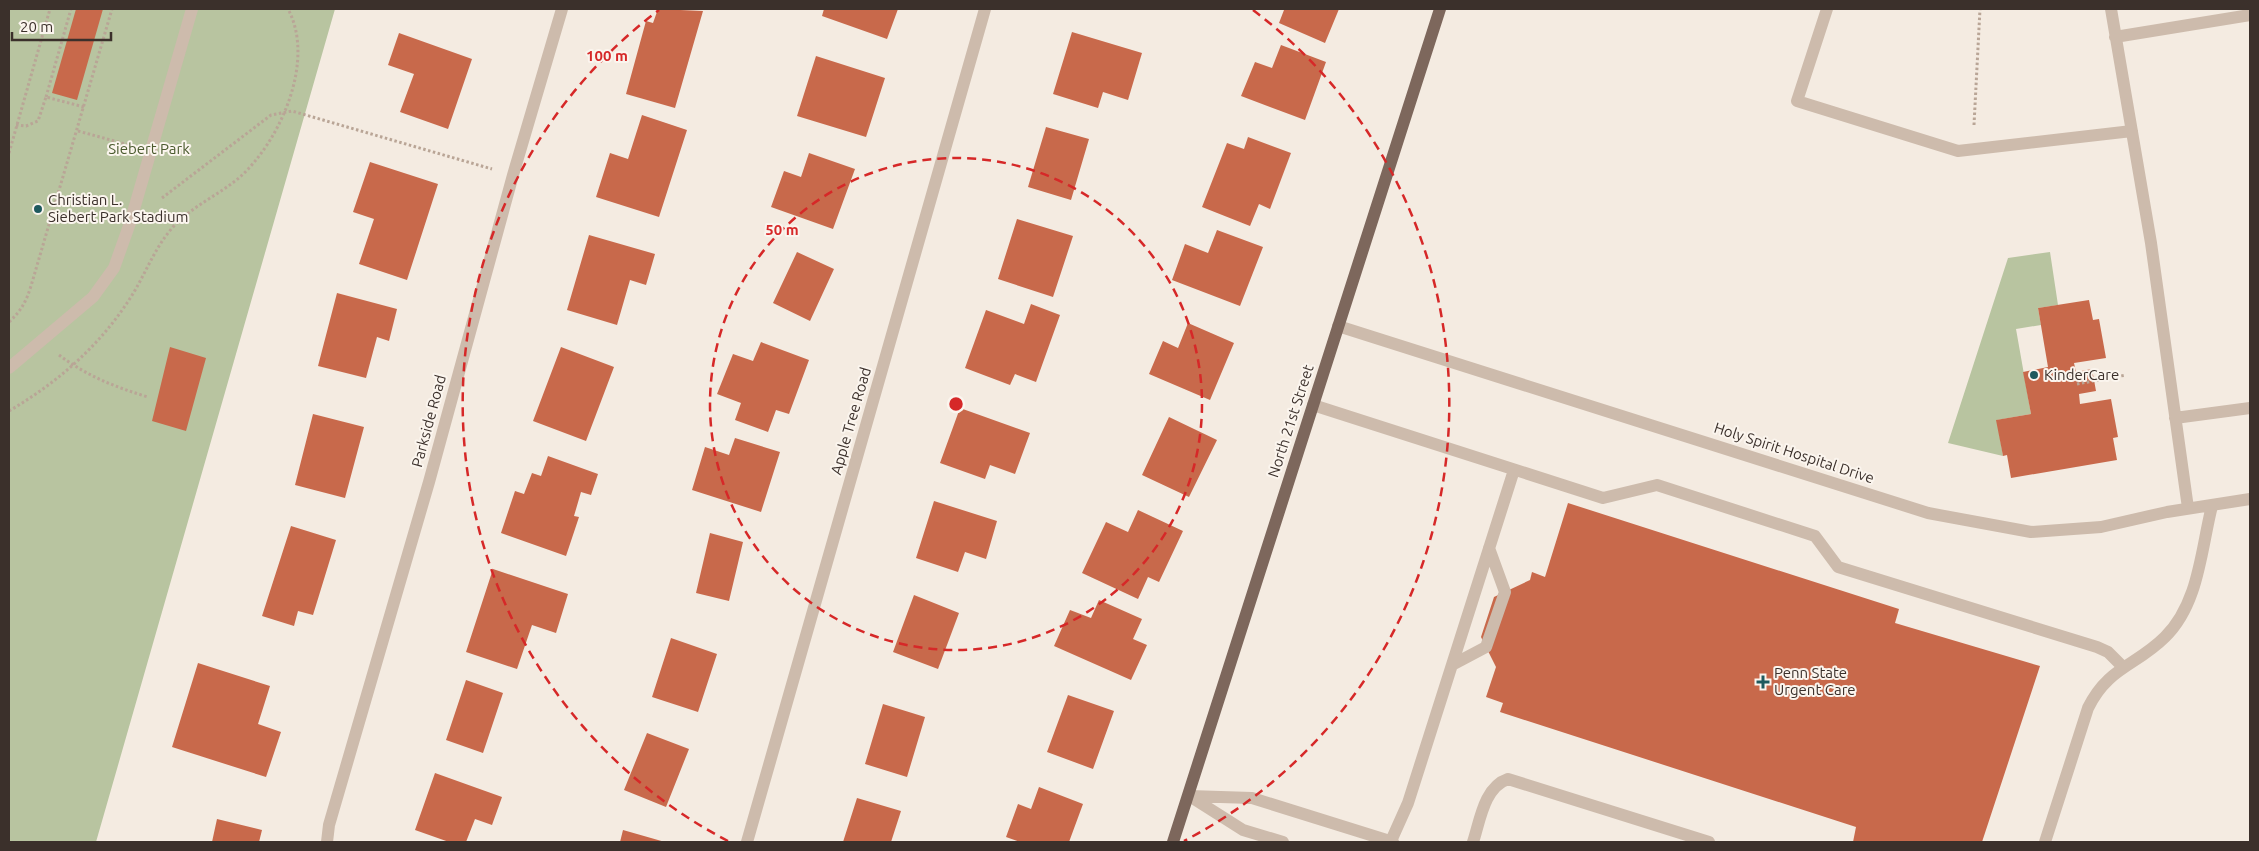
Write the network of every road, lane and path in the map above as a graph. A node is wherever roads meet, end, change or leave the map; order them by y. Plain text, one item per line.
1 (50, 9) edge
2 (71, 9) edge
3 (112, 9) edge
4 (192, 9) edge
5 (288, 9) edge
6 (562, 9) edge
7 (985, 9) edge
8 (1440, 9) edge
9 (1827, 9) edge
10 (1980, 9) edge
11 (2111, 9) edge
12 (2250, 15) edge
13 (2116, 37) junction
14 (46, 97) junction
15 (84, 107) junction
16 (1975, 109) dead end
17 (284, 113) junction
18 (16, 125) junction
19 (78, 131) junction
20 (2132, 131) junction
21 (104, 137) dead end
22 (9, 153) edge
23 (513, 175) junction
24 (158, 202) dead end
25 (9, 322) edge
26 (1338, 326) junction
27 (58, 355) dead end
28 (73, 366) junction
29 (9, 368) edge
30 (2126, 376) dead end
31 (2077, 384) dead end
32 (148, 397) dead end
33 (1313, 405) junction
34 (2250, 408) edge
35 (9, 411) edge
36 (2175, 418) junction
37 (1514, 470) junction
38 (2250, 500) edge
39 (2212, 506) junction
40 (2188, 508) junction
41 (1489, 548) junction
42 (1452, 666) junction
43 (2123, 667) junction
44 (1189, 796) junction
45 (327, 842) edge
46 (747, 842) edge
47 (1173, 842) edge
48 (1281, 842) edge
49 (1392, 842) edge
50 (1473, 842) edge
51 (1709, 842) edge
52 (2045, 842) edge

1 - 18 path
2 - 14 path
3 - 15 path
4 - 29 street
5 - 17 path
6 - 23 street, Parkside Road
7 - 46 street, Apple Tree Road
8 - 26 main road, North 21st Street
9 - 20 street
10 - 16 path
11 - 13 street
12 - 13 street
13 - 20 street
14 - 15 path
14 - 18 path
15 - 19 path
17 - 23 path
17 - 24 path
17 - 28 path
18 - 22 path
19 - 21 path
19 - 25 path
20 - 36 street
23 - 45 street, Parkside Road
26 - 33 main road, North 21st Street
26 - 40 street, Holy Spirit Hospital Drive
27 - 28 path
28 - 32 path
28 - 35 path
30 - 31 path
33 - 37 street
33 - 44 main road, North 21st Street
34 - 36 street
36 - 40 street
37 - 41 street
37 - 43 street
38 - 39 street, Holy Spirit Hospital Drive
39 - 40 street, Holy Spirit Hospital Drive
39 - 43 street
41 - 42 street
41 - 42 street
42 - 49 street
43 - 52 street
44 - 47 main road, North 21st Street
44 - 48 street
44 - 49 street
50 - 51 street

